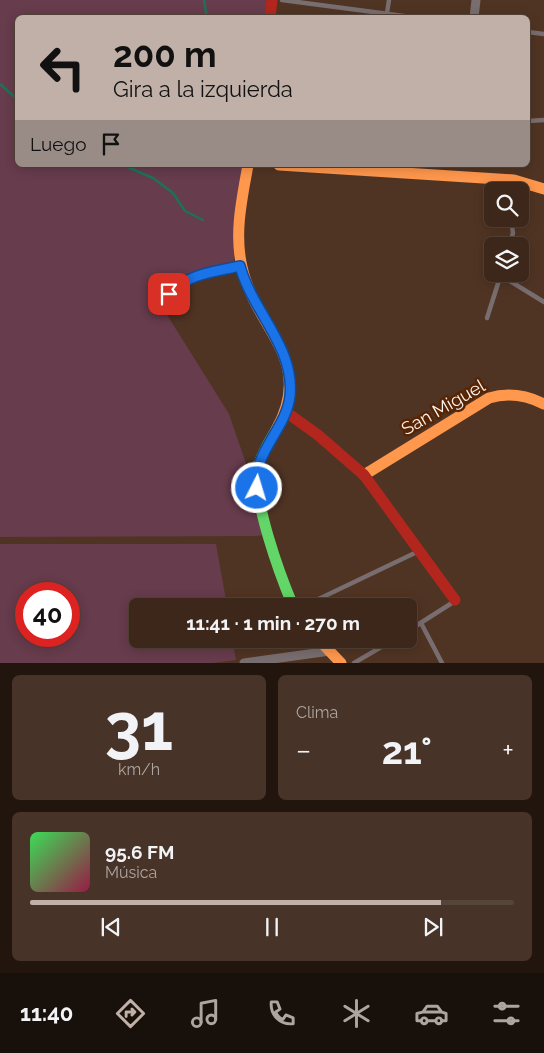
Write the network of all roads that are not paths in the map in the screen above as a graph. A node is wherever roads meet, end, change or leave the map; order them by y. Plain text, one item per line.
1 (272, 0) edge
2 (282, 0) edge
3 (389, 0) edge
4 (476, 0) edge
5 (387, 13) junction
6 (270, 15) edge
7 (400, 15) edge
8 (474, 15) edge
9 (530, 32) edge
10 (544, 34) edge
11 (544, 120) edge
12 (530, 121) edge
13 (248, 167) edge
14 (313, 167) edge
15 (508, 182) edge
16 (529, 188) edge
17 (544, 189) edge
18 (240, 266) junction
19 (499, 282) edge
20 (512, 282) edge
21 (544, 302) edge
22 (163, 303) dead end
23 (487, 318) dead end
24 (544, 404) edge
25 (286, 412) junction
26 (364, 475) junction
27 (420, 550) junction
28 (290, 598) edge
29 (321, 598) edge
30 (455, 600) joint
31 (421, 623) junction
32 (417, 625) edge
33 (327, 648) edge
34 (380, 648) edge
35 (330, 651) junction
36 (244, 663) edge
37 (341, 663) edge
38 (354, 663) edge
39 (442, 663) edge

1 - 6 street
2 - 5 lane
3 - 5 lane
4 - 8 street
5 - 7 lane
9 - 10 lane
11 - 12 lane
13 - 18 street
14 - 15 street
16 - 17 street
18 - 22 lane
18 - 25 street
19 - 23 lane
20 - 21 lane
24 - 26 street, San Miguel
25 - 26 street
25 - 28 street
26 - 27 street
27 - 29 lane
27 - 30 street
30 - 31 lane
31 - 32 lane
31 - 39 lane
33 - 35 street
34 - 38 lane
35 - 36 street
35 - 37 street

